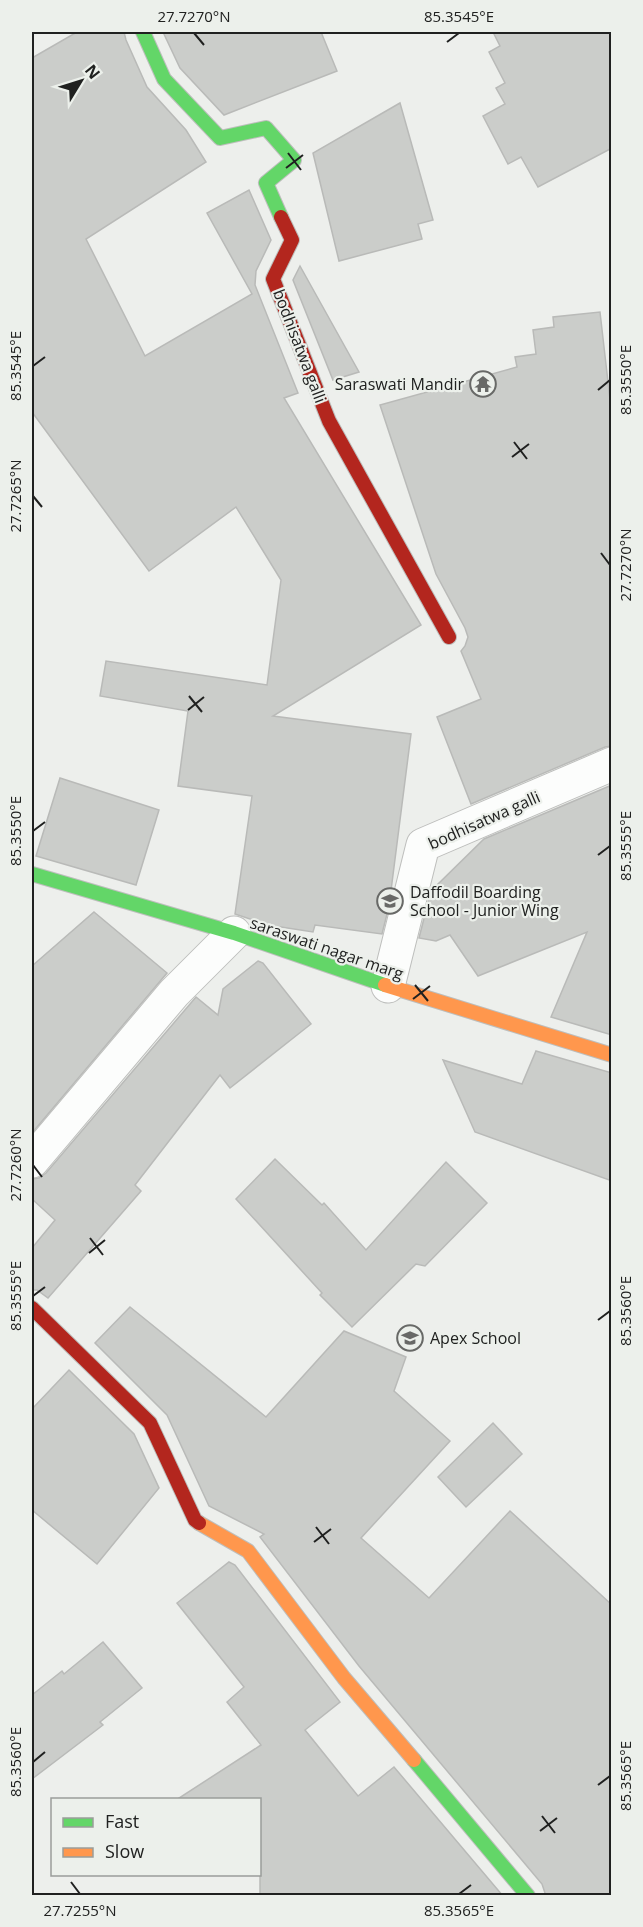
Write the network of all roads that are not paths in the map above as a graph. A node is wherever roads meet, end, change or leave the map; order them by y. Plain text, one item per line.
1 (143, 32) edge
2 (449, 637) dead end
3 (612, 764) edge
4 (32, 874) edge
5 (234, 933) junction
6 (388, 986) junction
7 (612, 1055) edge
8 (32, 1161) edge
9 (32, 1308) edge
10 (528, 1896) edge

1 - 2 street, bodhisatwa galli
3 - 6 street, bodhisatwa galli
4 - 5 street, saraswati nagar marg
5 - 6 street, saraswati nagar marg
5 - 8 street
6 - 7 street, saraswati nagar marg
9 - 10 street

